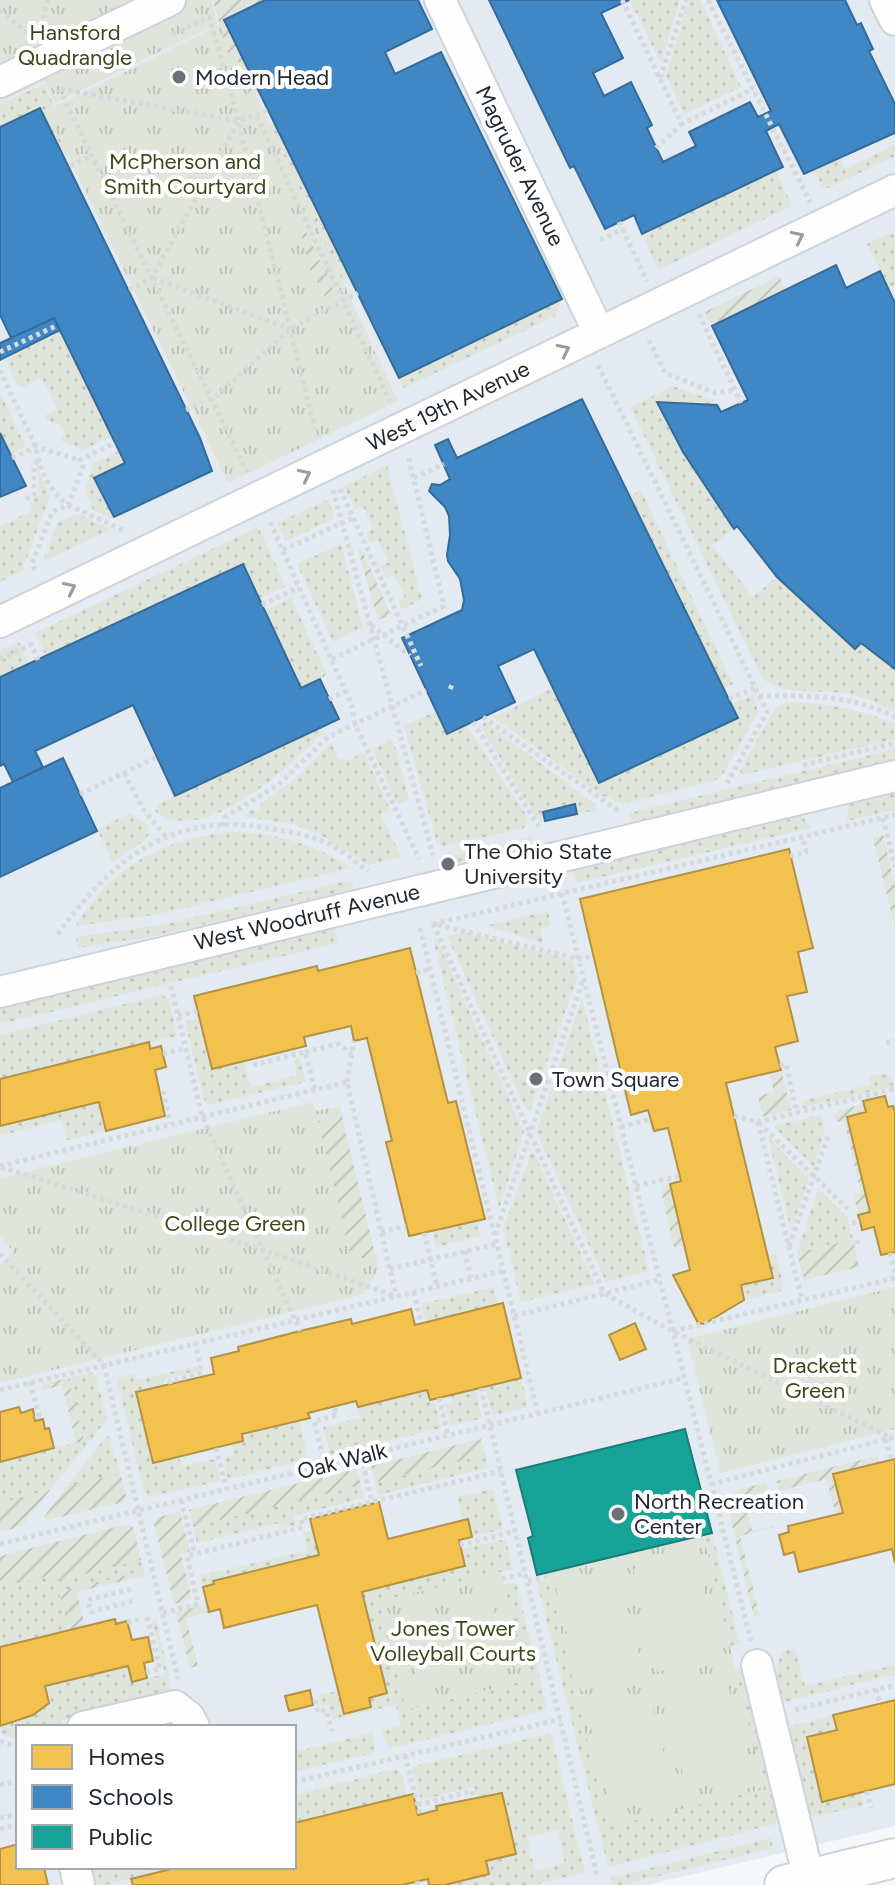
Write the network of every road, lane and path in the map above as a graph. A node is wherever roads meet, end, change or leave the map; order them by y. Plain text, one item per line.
1 (48, 0) edge
2 (170, 0) edge
3 (440, 0) edge
4 (622, 0) edge
5 (686, 0) edge
6 (708, 0) edge
7 (885, 0) edge
8 (0, 10) edge
9 (209, 17) dead end
10 (895, 20) edge
11 (660, 78) junction
12 (0, 82) edge
13 (753, 89) junction
14 (268, 110) dead end
15 (257, 116) junction
16 (238, 121) junction
17 (682, 124) junction
18 (656, 148) dead end
19 (91, 156) junction
20 (70, 166) dead end
21 (894, 193) edge
22 (810, 203) dead end
23 (619, 222) dead end
24 (623, 229) junction
25 (600, 240) dead end
26 (152, 278) junction
27 (647, 282) dead end
28 (129, 290) dead end
29 (358, 293) dead end
30 (344, 301) junction
31 (696, 308) dead end
32 (58, 325) dead end
33 (290, 329) junction
34 (645, 332) dead end
35 (597, 345) junction
36 (0, 352) edge
37 (0, 370) edge
38 (735, 390) junction
39 (211, 398) junction
40 (390, 401) dead end
41 (741, 403) dead end
42 (186, 410) dead end
43 (317, 437) dead end
44 (115, 443) dead end
45 (36, 447) junction
46 (406, 447) dead end
47 (12, 458) dead end
48 (38, 460) junction
49 (80, 460) junction
50 (444, 464) dead end
51 (247, 472) dead end
52 (414, 478) junction
53 (54, 494) junction
54 (26, 499) dead end
55 (68, 505) junction
56 (52, 512) junction
57 (266, 514) dead end
58 (353, 518) junction
59 (342, 523) junction
60 (123, 530) dead end
61 (283, 550) junction
62 (35, 570) dead end
63 (299, 587) junction
64 (262, 605) dead end
65 (0, 622) edge
66 (370, 624) junction
67 (403, 626) junction
68 (384, 635) junction
69 (374, 640) junction
70 (410, 656) dead end
71 (0, 659) edge
72 (332, 659) junction
73 (38, 660) dead end
74 (421, 666) dead end
75 (755, 688) junction
76 (426, 690) dead end
77 (346, 691) junction
78 (759, 696) junction
79 (329, 699) dead end
80 (729, 699) dead end
81 (392, 707) junction
82 (895, 717) edge
83 (355, 724) junction
84 (895, 743) edge
85 (157, 757) dead end
86 (803, 765) dead end
87 (124, 773) junction
88 (895, 776) edge
89 (727, 783) dead end
90 (80, 794) dead end
91 (619, 811) dead end
92 (895, 815) edge
93 (883, 818) junction
94 (223, 826) junction
95 (541, 830) dead end
96 (165, 836) junction
97 (803, 837) junction
98 (893, 853) edge
99 (433, 855) dead end
100 (790, 856) dead end
101 (419, 859) dead end
102 (895, 867) edge
103 (368, 871) dead end
104 (562, 893) junction
105 (433, 924) junction
106 (420, 928) dead end
107 (58, 934) dead end
108 (593, 956) dead end
109 (579, 959) junction
110 (430, 969) junction
111 (416, 973) dead end
112 (584, 977) junction
113 (171, 986) dead end
114 (0, 992) edge
115 (198, 1011) dead end
116 (178, 1016) junction
117 (354, 1041) dead end
118 (895, 1041) edge
119 (886, 1043) dead end
120 (186, 1048) junction
121 (305, 1052) junction
122 (163, 1054) dead end
123 (352, 1054) junction
124 (253, 1065) dead end
125 (780, 1066) dead end
126 (347, 1082) junction
127 (315, 1089) junction
128 (895, 1089) edge
129 (163, 1091) dead end
130 (797, 1113) junction
131 (202, 1116) junction
132 (734, 1116) dead end
133 (651, 1119) dead end
134 (758, 1122) junction
135 (170, 1124) junction
136 (621, 1127) junction
137 (829, 1134) dead end
138 (530, 1135) junction
139 (0, 1166) edge
140 (679, 1176) dead end
141 (814, 1176) junction
142 (636, 1186) junction
143 (849, 1210) dead end
144 (860, 1221) dead end
145 (852, 1223) dead end
146 (406, 1226) dead end
147 (381, 1232) junction
148 (424, 1233) dead end
149 (496, 1240) junction
150 (857, 1240) dead end
151 (789, 1246) junction
152 (858, 1248) dead end
153 (264, 1250) junction
154 (465, 1251) junction
155 (890, 1253) dead end
156 (0, 1254) edge
157 (431, 1259) junction
158 (390, 1269) junction
159 (503, 1271) junction
160 (895, 1272) edge
161 (895, 1278) edge
162 (471, 1279) junction
163 (659, 1280) junction
164 (437, 1287) junction
165 (414, 1292) junction
166 (604, 1293) junction
167 (396, 1296) junction
168 (802, 1300) junction
169 (514, 1316) junction
170 (296, 1320) junction
171 (421, 1323) dead end
172 (300, 1331) dead end
173 (672, 1331) junction
174 (195, 1343) junction
175 (104, 1365) junction
176 (684, 1378) junction
177 (30, 1382) junction
178 (171, 1384) dead end
179 (481, 1388) dead end
180 (0, 1390) edge
181 (439, 1398) dead end
182 (334, 1407) dead end
183 (538, 1414) junction
184 (34, 1417) dead end
185 (491, 1425) junction
186 (448, 1436) junction
187 (891, 1438) edge
188 (216, 1448) dead end
189 (361, 1456) junction
190 (891, 1460) dead end
191 (325, 1465) junction
192 (501, 1471) junction
193 (711, 1484) junction
194 (227, 1489) junction
195 (181, 1500) junction
196 (372, 1502) junction
197 (139, 1510) junction
198 (516, 1531) junction
199 (0, 1544) edge
200 (460, 1545) dead end
201 (195, 1554) junction
202 (526, 1573) junction
203 (548, 1576) dead end
204 (502, 1579) dead end
205 (528, 1581) junction
206 (131, 1589) dead end
207 (134, 1601) dead end
208 (163, 1613) junction
209 (147, 1617) dead end
210 (139, 1619) dead end
211 (127, 1622) dead end
212 (757, 1665) joint
213 (146, 1672) dead end
214 (895, 1685) edge
215 (180, 1686) dead end
216 (876, 1689) junction
217 (315, 1700) dead end
218 (880, 1704) dead end
219 (770, 1716) junction
220 (561, 1719) junction
221 (92, 1725) edge
222 (193, 1725) edge
223 (332, 1731) dead end
224 (405, 1755) junction
225 (296, 1782) edge
226 (867, 1791) dead end
227 (474, 1799) dead end
228 (418, 1805) junction
229 (871, 1808) dead end
230 (420, 1814) dead end
231 (895, 1858) edge
232 (597, 1875) dead end
233 (797, 1882) edge

1 - 8 path
2 - 12 street
3 - 35 street, Magruder Avenue
4 - 11 path
5 - 11 path
6 - 13 path
7 - 10 street
9 - 16 path
11 - 17 path
13 - 17 path
13 - 22 path
14 - 15 path
15 - 16 path
15 - 30 path
16 - 19 path
16 - 26 path
16 - 33 path
17 - 18 path
19 - 20 path
19 - 26 path
35 -> 21 street, West 19th Avenue
23 - 24 path
24 - 25 path
24 - 27 path
26 - 28 path
26 - 33 path
26 - 39 path
29 - 30 path
30 - 33 path
30 - 40 path
31 - 38 path
32 - 36 path
33 - 39 path
33 - 43 path
34 - 38 path
65 -> 35 street, West 19th Avenue
35 - 75 path
37 - 45 path
38 - 41 path
39 - 42 path
39 - 51 path
44 - 49 path
45 - 47 path
45 - 48 path
45 - 49 path
46 - 52 path
48 - 53 path
48 - 54 path
49 - 55 path
50 - 52 path
52 - 67 path
53 - 55 path
53 - 56 path
55 - 56 path
55 - 60 path
56 - 62 path
57 - 61 path
58 - 59 path
58 - 59 path
58 - 67 path
59 - 61 path
59 - 66 path
61 - 63 path
63 - 64 path
63 - 72 path
66 - 68 path
66 - 69 path
67 - 68 path
67 - 74 path
68 - 69 path
68 - 70 path
69 - 72 path
69 - 81 path
71 - 73 path
72 - 77 path
75 - 78 path
75 - 80 path
76 - 81 path
77 - 79 path
77 - 83 path
78 - 82 path
78 - 89 path
81 - 83 path
81 - 99 path
83 - 94 path
83 - 101 path
84 - 86 path
85 - 87 path
87 - 90 path
87 - 96 path
88 - 114 street, West Woodruff Avenue
91 - 95 path
92 - 93 path
93 - 97 path
93 - 98 path
94 - 96 path
94 - 103 path
96 - 107 path
97 - 100 path
97 - 104 path
98 - 102 path
104 - 105 path
104 - 109 path
105 - 109 path
105 - 138 path
106 - 110 path
108 - 109 path
109 - 112 path
110 - 111 path
110 - 149 path
112 - 136 path
112 - 138 path
113 - 116 path
115 - 116 path
116 - 120 path
117 - 123 path
118 - 119 path
120 - 122 path
120 - 131 path
121 - 123 path
121 - 124 path
121 - 127 path
123 - 126 path
125 - 130 path
126 - 127 path
126 - 147 path
127 - 131 path
128 - 130 path
129 - 135 path
130 - 134 path
131 - 135 path
131 - 153 path
132 - 134 path
133 - 136 path
134 - 141 path
134 - 151 path
135 - 139 path
136 - 142 path
137 - 141 path
138 - 149 path
138 - 166 path
139 - 153 path
140 - 142 path
141 - 143 path
141 - 151 path
142 - 163 path
144 - 145 path
146 - 147 path
147 - 158 path
148 - 157 path
149 - 154 path
149 - 159 path
150 - 152 path
151 - 168 path
153 - 167 path
153 - 170 path
154 - 157 path
154 - 162 path
155 - 160 path
156 - 175 path
157 - 158 path
157 - 164 path
158 - 167 path
159 - 162 path
159 - 169 path
161 - 168 path
162 - 164 path
163 - 166 path
163 - 173 path
164 - 165 path
165 - 167 path
165 - 171 path
166 - 169 path
166 - 173 path
167 - 170 path
168 - 173 path
169 - 183 path
170 - 172 path
170 - 174 path
173 - 176 path
173 - 187 path
174 - 175 path
174 - 178 path
175 - 177 path
175 - 197 path
176 - 183 path, Oak Walk
176 - 193 path
177 - 180 path
177 - 184 path
179 - 185 path
181 - 186 path
182 - 191 path
183 - 185 path, Oak Walk
185 - 186 path, Oak Walk
185 - 192 path
186 - 189 path, Oak Walk
187 - 190 path
187 - 193 path
188 - 194 path
189 - 191 path, Oak Walk
189 - 196 path
191 - 194 path, Oak Walk
192 - 196 path
192 - 198 path
193 - 212 path
194 - 195 path, Oak Walk
195 - 197 path, Oak Walk
195 - 201 path
196 - 201 path
197 - 199 path, Oak Walk
197 - 208 path
198 - 200 path
198 - 202 path
201 - 208 path
202 - 204 path
202 - 205 path
203 - 205 path
205 - 220 path
206 - 207 path
208 - 215 path
209 - 213 path
210 - 211 path
212 - 219 street
214 - 216 path
216 - 218 path
216 - 219 path
217 - 223 path
219 - 233 street
220 - 224 path
220 - 232 path
221 - 222 street
224 - 225 path
224 - 228 path
226 - 229 path
227 - 228 path
228 - 230 path
231 - 233 main road

